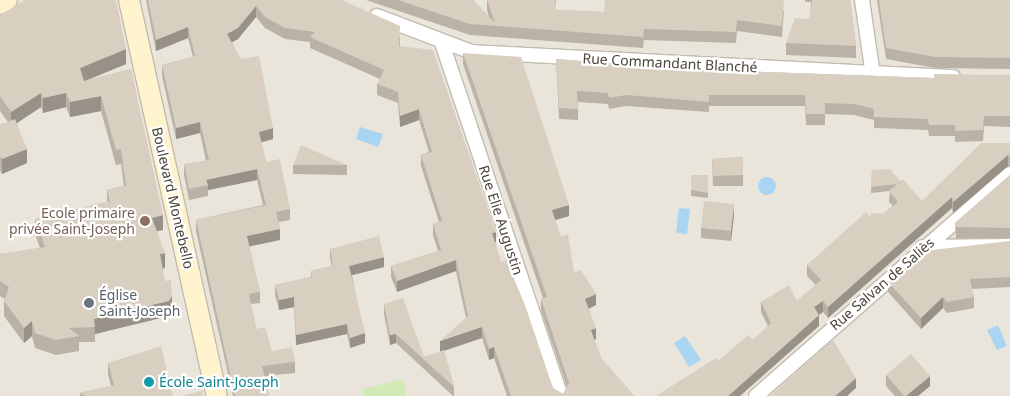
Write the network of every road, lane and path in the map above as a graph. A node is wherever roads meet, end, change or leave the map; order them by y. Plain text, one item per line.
1 (7, 0) edge
2 (129, 0) edge
3 (862, 0) edge
4 (0, 4) edge
5 (364, 11) edge
6 (442, 43) junction
7 (873, 75) junction
8 (971, 78) edge
9 (1010, 174) edge
10 (1010, 246) edge
11 (923, 248) junction
12 (218, 396) edge
13 (561, 396) edge
14 (756, 396) edge

1 - 4 main road
2 - 12 main road, Boulevard Montebello
3 - 7 street
5 - 6 street, Rue Commandant Blanché
6 - 7 street, Rue Commandant Blanché
6 - 13 street, Rue Elie Augustin
7 - 8 street, Rue Commandant Blanché
9 - 11 street, Rue Salvan de Saliès
10 - 11 street
11 - 14 street, Rue Salvan de Saliès

